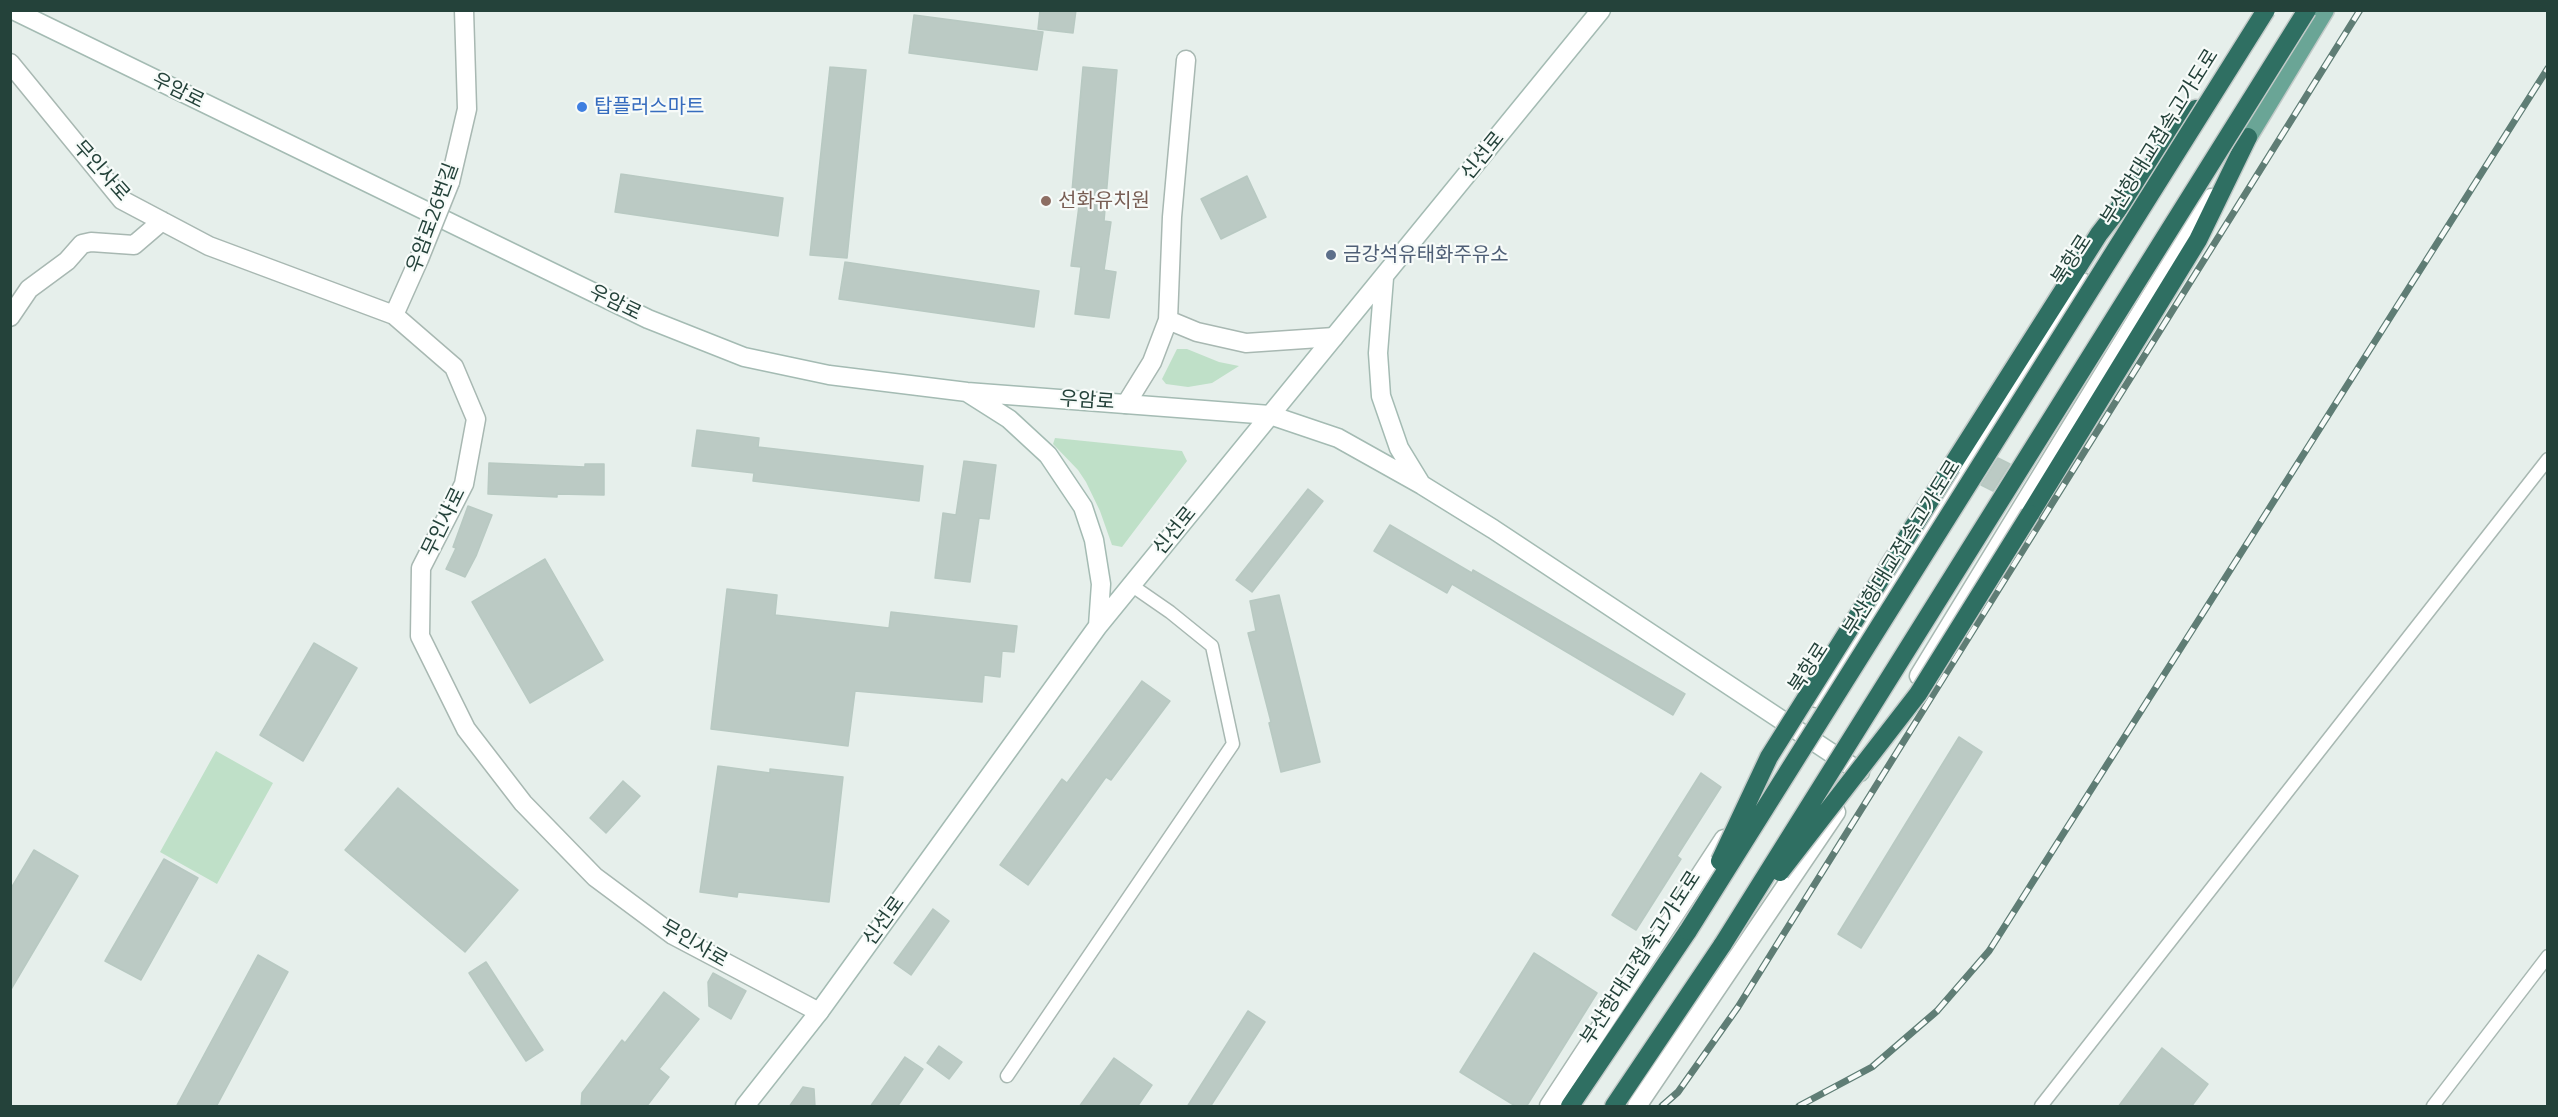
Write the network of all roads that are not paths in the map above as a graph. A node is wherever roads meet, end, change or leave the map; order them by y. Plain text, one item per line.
1 (13, 10) edge
2 (464, 10) edge
3 (1600, 10) edge
4 (2259, 10) edge
5 (2266, 10) edge
6 (2307, 10) edge
7 (2325, 10) edge
8 (1186, 60) dead end
9 (10, 63) edge
10 (2197, 107) junction
11 (2248, 137) junction
12 (162, 221) junction
13 (1384, 279) junction
14 (394, 315) junction
15 (10, 317) edge
16 (1168, 320) junction
17 (1334, 337) junction
18 (967, 392) junction
19 (1126, 404) junction
20 (1270, 415) junction
21 (2547, 459) edge
22 (1422, 485) junction
23 (1131, 585) junction
24 (1098, 626) junction
25 (1796, 729) junction
26 (1860, 772) junction
27 (1688, 931) junction
28 (1723, 944) junction
29 (2547, 956) edge
30 (819, 1011) junction
31 (1007, 1076) dead end
32 (743, 1107) edge
33 (1549, 1107) edge
34 (1570, 1107) edge
35 (1614, 1107) edge
36 (1637, 1107) edge
37 (2041, 1107) edge
38 (2433, 1107) edge

1 - 18 street, 우암로
2 - 14 street, 우암로26번길, bridge
3 - 13 street, 신선로
4 - 10 main road, 북항로
5 - 27 highway, 부산항대교접속고가도로, bridge
6 - 28 highway, bridge
7 - 11 main road
8 - 16 street
9 - 12 street, 무인사로
10 - 25 street, 북항로
10 - 27 highway, bridge
11 - 26 street
11 - 28 highway, bridge
12 - 14 street, 무인사로
12 - 15 street
13 - 17 street, 신선로
13 - 22 street
14 - 30 street, 무인사로
16 - 17 street
16 - 19 street
17 - 20 street, 신선로
18 - 19 street, 우암로
18 - 24 street
19 - 20 street, 우암로
20 - 22 street, 우암로
20 - 23 street, 신선로
21 - 37 lane
22 - 25 street, 우암로
23 - 24 street, 신선로
23 - 31 lane
24 - 30 street, 신선로
25 - 26 street, 우암로
25 - 33 street, 북항로
26 - 36 street
27 - 34 highway, 부산항대교접속고가도로
28 - 35 highway
29 - 38 lane
30 - 32 street, 신선로

